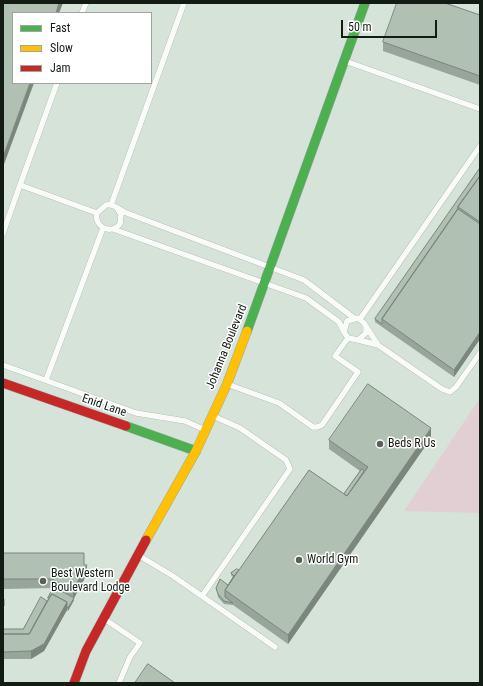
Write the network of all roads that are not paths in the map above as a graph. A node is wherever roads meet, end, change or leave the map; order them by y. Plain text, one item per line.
1 (184, 3) edge
2 (365, 3) edge
3 (344, 61) junction
4 (57, 84) edge
5 (480, 109) edge
6 (480, 146) edge
7 (20, 186) junction
8 (111, 205) junction
9 (117, 208) junction
10 (97, 213) junction
11 (103, 228) junction
12 (113, 229) junction
13 (3, 233) edge
14 (271, 267) junction
15 (265, 283) junction
16 (357, 319) junction
17 (366, 326) junction
18 (344, 332) junction
19 (348, 338) junction
20 (358, 340) junction
21 (378, 345) junction
22 (480, 353) edge
23 (3, 365) edge
24 (46, 380) junction
25 (3, 383) edge
26 (227, 384) junction
27 (212, 416) junction
28 (206, 430) junction
29 (196, 451) junction
30 (138, 555) junction
31 (202, 596) junction
32 (103, 618) junction
33 (275, 647) dead end
34 (74, 683) edge
35 (119, 683) edge

1 - 8 lane
2 - 3 street, Johanna Boulevard
3 - 5 lane
3 - 14 street, Johanna Boulevard
4 - 7 lane
6 - 16 lane
7 - 10 lane
7 - 13 lane
8 - 9 lane
8 - 10 lane
9 - 12 lane
9 - 14 lane
10 - 11 lane
11 - 12 lane
11 - 24 lane
12 - 15 lane
14 - 15 street, Johanna Boulevard
14 - 16 lane
15 - 18 lane
15 - 26 street, Johanna Boulevard
16 - 17 lane
16 - 18 lane
17 - 20 lane
17 - 21 lane
18 - 19 lane
19 - 20 lane
19 - 26 lane
20 - 21 lane
21 - 22 lane
23 - 24 lane
24 - 28 lane
25 - 29 street, Enid Lane
26 - 27 street, Johanna Boulevard
27 - 28 street, Johanna Boulevard
27 - 31 lane
28 - 29 street, Johanna Boulevard
29 - 30 street, Johanna Boulevard
30 - 31 lane
30 - 32 street, Johanna Boulevard
31 - 33 lane
32 - 34 street, Johanna Boulevard
32 - 35 lane

